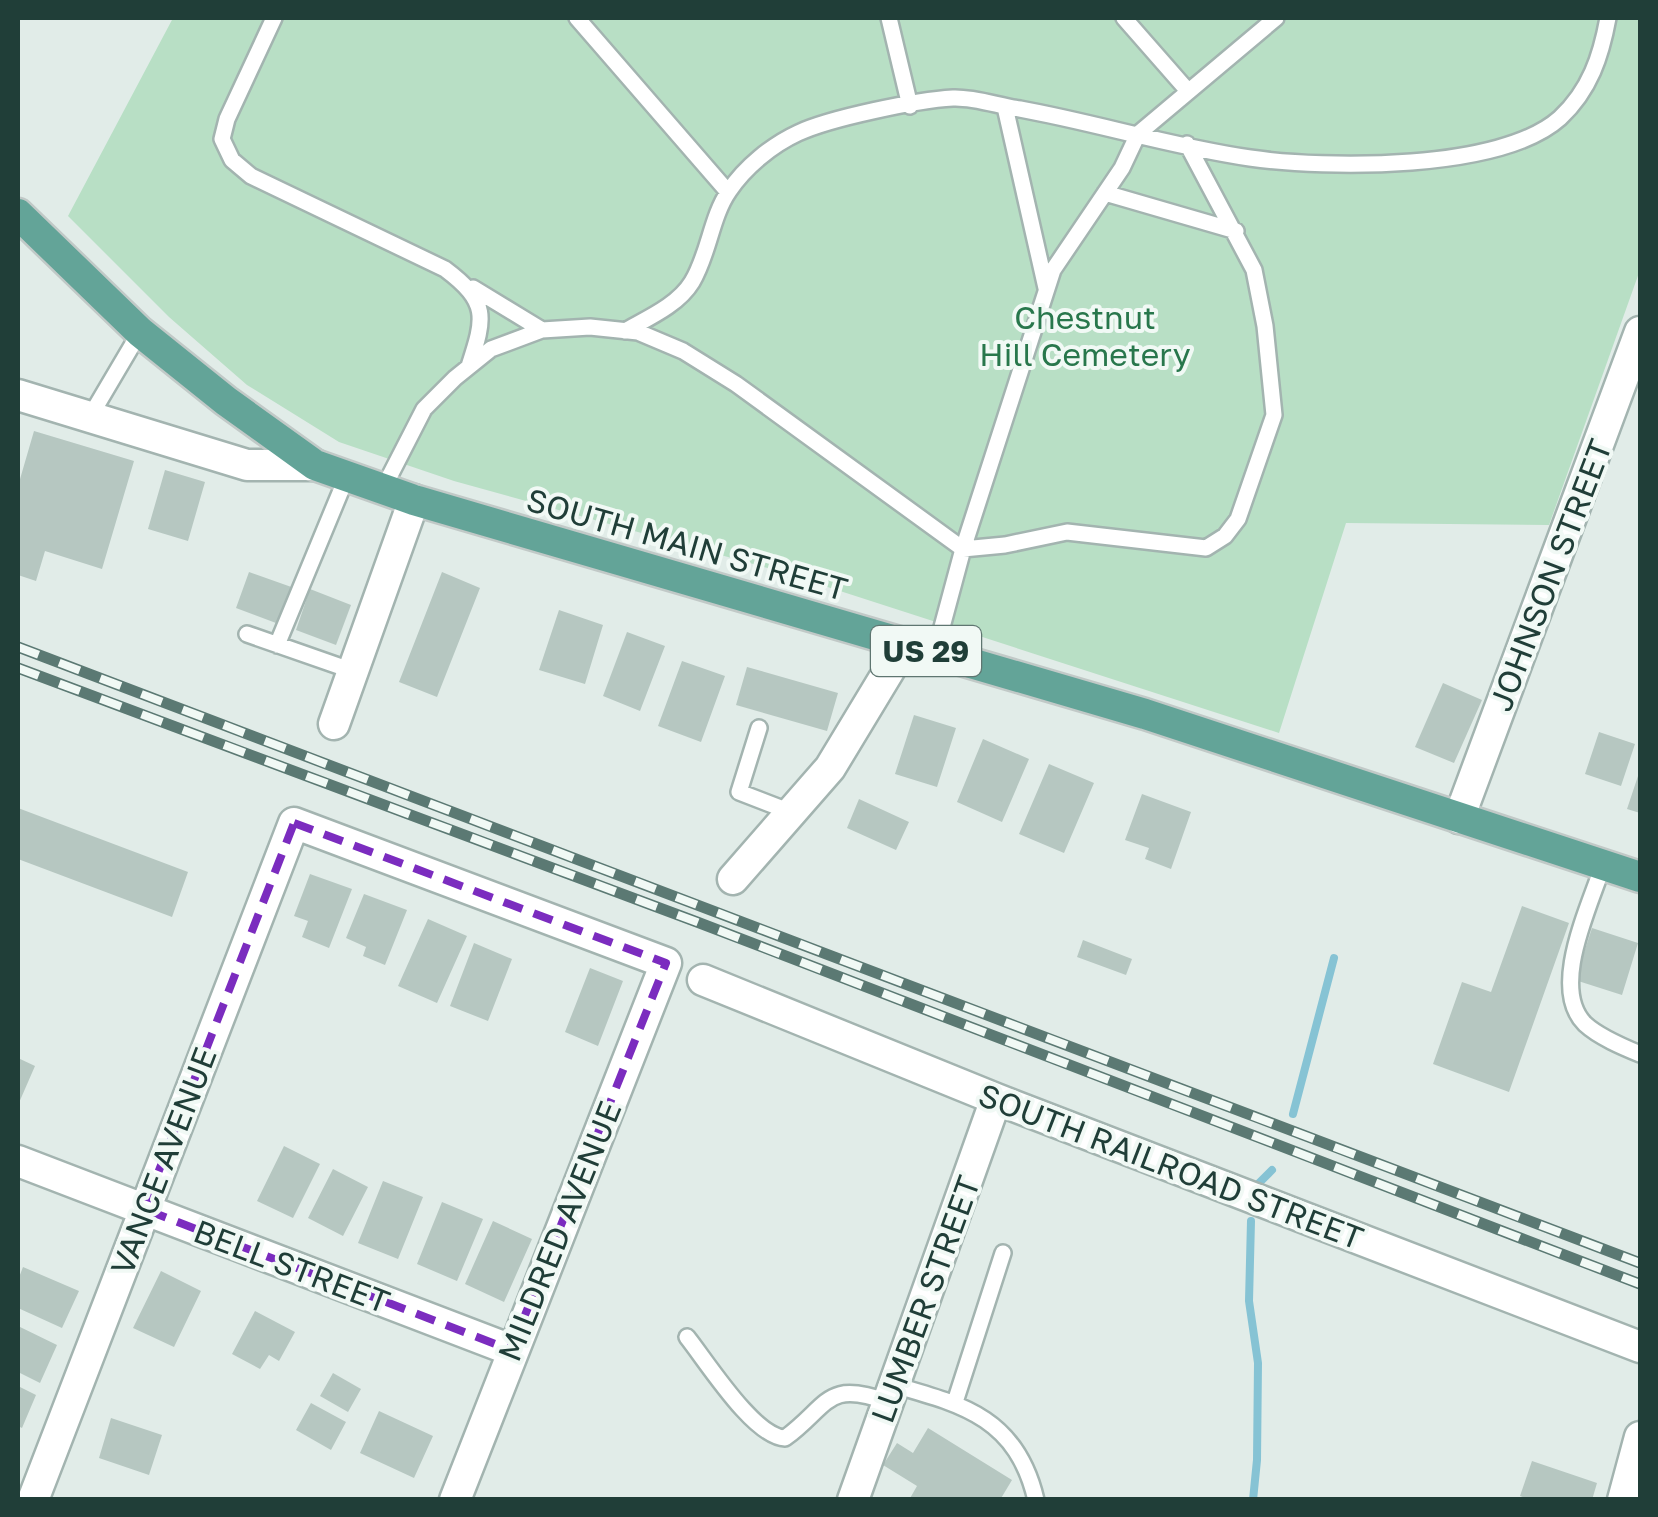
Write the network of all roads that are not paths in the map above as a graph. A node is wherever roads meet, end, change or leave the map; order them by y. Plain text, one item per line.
1 (274, 18) edge
2 (577, 18) edge
3 (889, 18) edge
4 (1124, 18) edge
5 (1276, 18) edge
6 (1608, 18) edge
7 (1188, 91) junction
8 (910, 106) junction
9 (1005, 106) junction
10 (1138, 134) junction
11 (1187, 144) junction
12 (728, 192) junction
13 (1105, 193) junction
14 (18, 214) edge
15 (1236, 231) junction
16 (465, 284) junction
17 (1046, 288) junction
18 (542, 330) junction
19 (626, 331) junction
20 (140, 332) junction
21 (1639, 339) edge
22 (469, 366) junction
23 (18, 395) edge
24 (91, 416) junction
25 (315, 465) junction
26 (346, 476) junction
27 (383, 489) junction
28 (414, 500) junction
29 (962, 549) junction
30 (247, 634) dead end
31 (277, 645) junction
32 (920, 649) junction
33 (353, 670) junction
34 (334, 724) dead end
35 (759, 728) dead end
36 (791, 812) junction
37 (1459, 818) junction
38 (294, 823) joint
39 (1603, 865) junction
40 (1640, 877) edge
41 (732, 879) dead end
42 (703, 980) dead end
43 (1640, 1054) edge
44 (996, 1098) junction
45 (18, 1161) edge
46 (144, 1209) junction
47 (1004, 1253) dead end
48 (686, 1337) dead end
49 (1640, 1347) edge
50 (511, 1350) junction
51 (891, 1394) junction
52 (955, 1402) junction
53 (1640, 1437) edge
54 (33, 1500) edge
55 (455, 1500) edge
56 (853, 1500) edge
57 (1036, 1500) edge
58 (1623, 1500) edge

1 - 16 lane
2 - 12 lane
3 - 8 lane
4 - 7 lane
5 - 7 lane
6 - 11 lane
7 - 10 lane
8 - 9 lane
8 - 12 lane
9 - 10 lane
9 - 17 lane
10 - 11 lane
10 - 13 lane
11 - 15 lane
12 - 19 lane
13 - 15 lane
13 - 17 lane
14 - 20 main road, SOUTH MAIN STREET / US 29
15 - 29 lane
16 - 18 lane
16 - 22 lane
17 - 29 lane
18 - 19 lane
18 - 22 lane
19 - 29 lane
20 - 24 lane
20 - 25 main road, SOUTH MAIN STREET / US 29
21 - 37 street, JOHNSON STREET
22 - 27 lane
23 - 24 street
24 - 25 street
25 - 26 main road, SOUTH MAIN STREET / US 29
26 - 27 main road, SOUTH MAIN STREET / US 29
26 - 31 lane
27 - 28 main road, SOUTH MAIN STREET / US 29
28 - 32 main road, SOUTH MAIN STREET / US 29
28 - 33 street
29 - 32 lane
30 - 31 lane
31 - 33 lane
32 - 36 street
32 - 37 main road, SOUTH MAIN STREET / US 29
33 - 34 street
35 - 36 lane
36 - 41 street
37 - 39 main road, SOUTH MAIN STREET / US 29
38 - 46 street, VANCE AVENUE
38 - 50 street, MILDRED AVENUE
39 - 40 main road, SOUTH MAIN STREET / US 29
39 - 43 lane
42 - 44 street, SOUTH RAILROAD STREET
44 - 49 street, SOUTH RAILROAD STREET
44 - 51 street, LUMBER STREET
45 - 46 street, BELL STREET
46 - 50 street, BELL STREET
46 - 54 street, VANCE AVENUE
47 - 52 lane
48 - 51 lane
50 - 55 street, MILDRED AVENUE
51 - 52 lane
51 - 56 street, LUMBER STREET
52 - 57 lane
53 - 58 street

